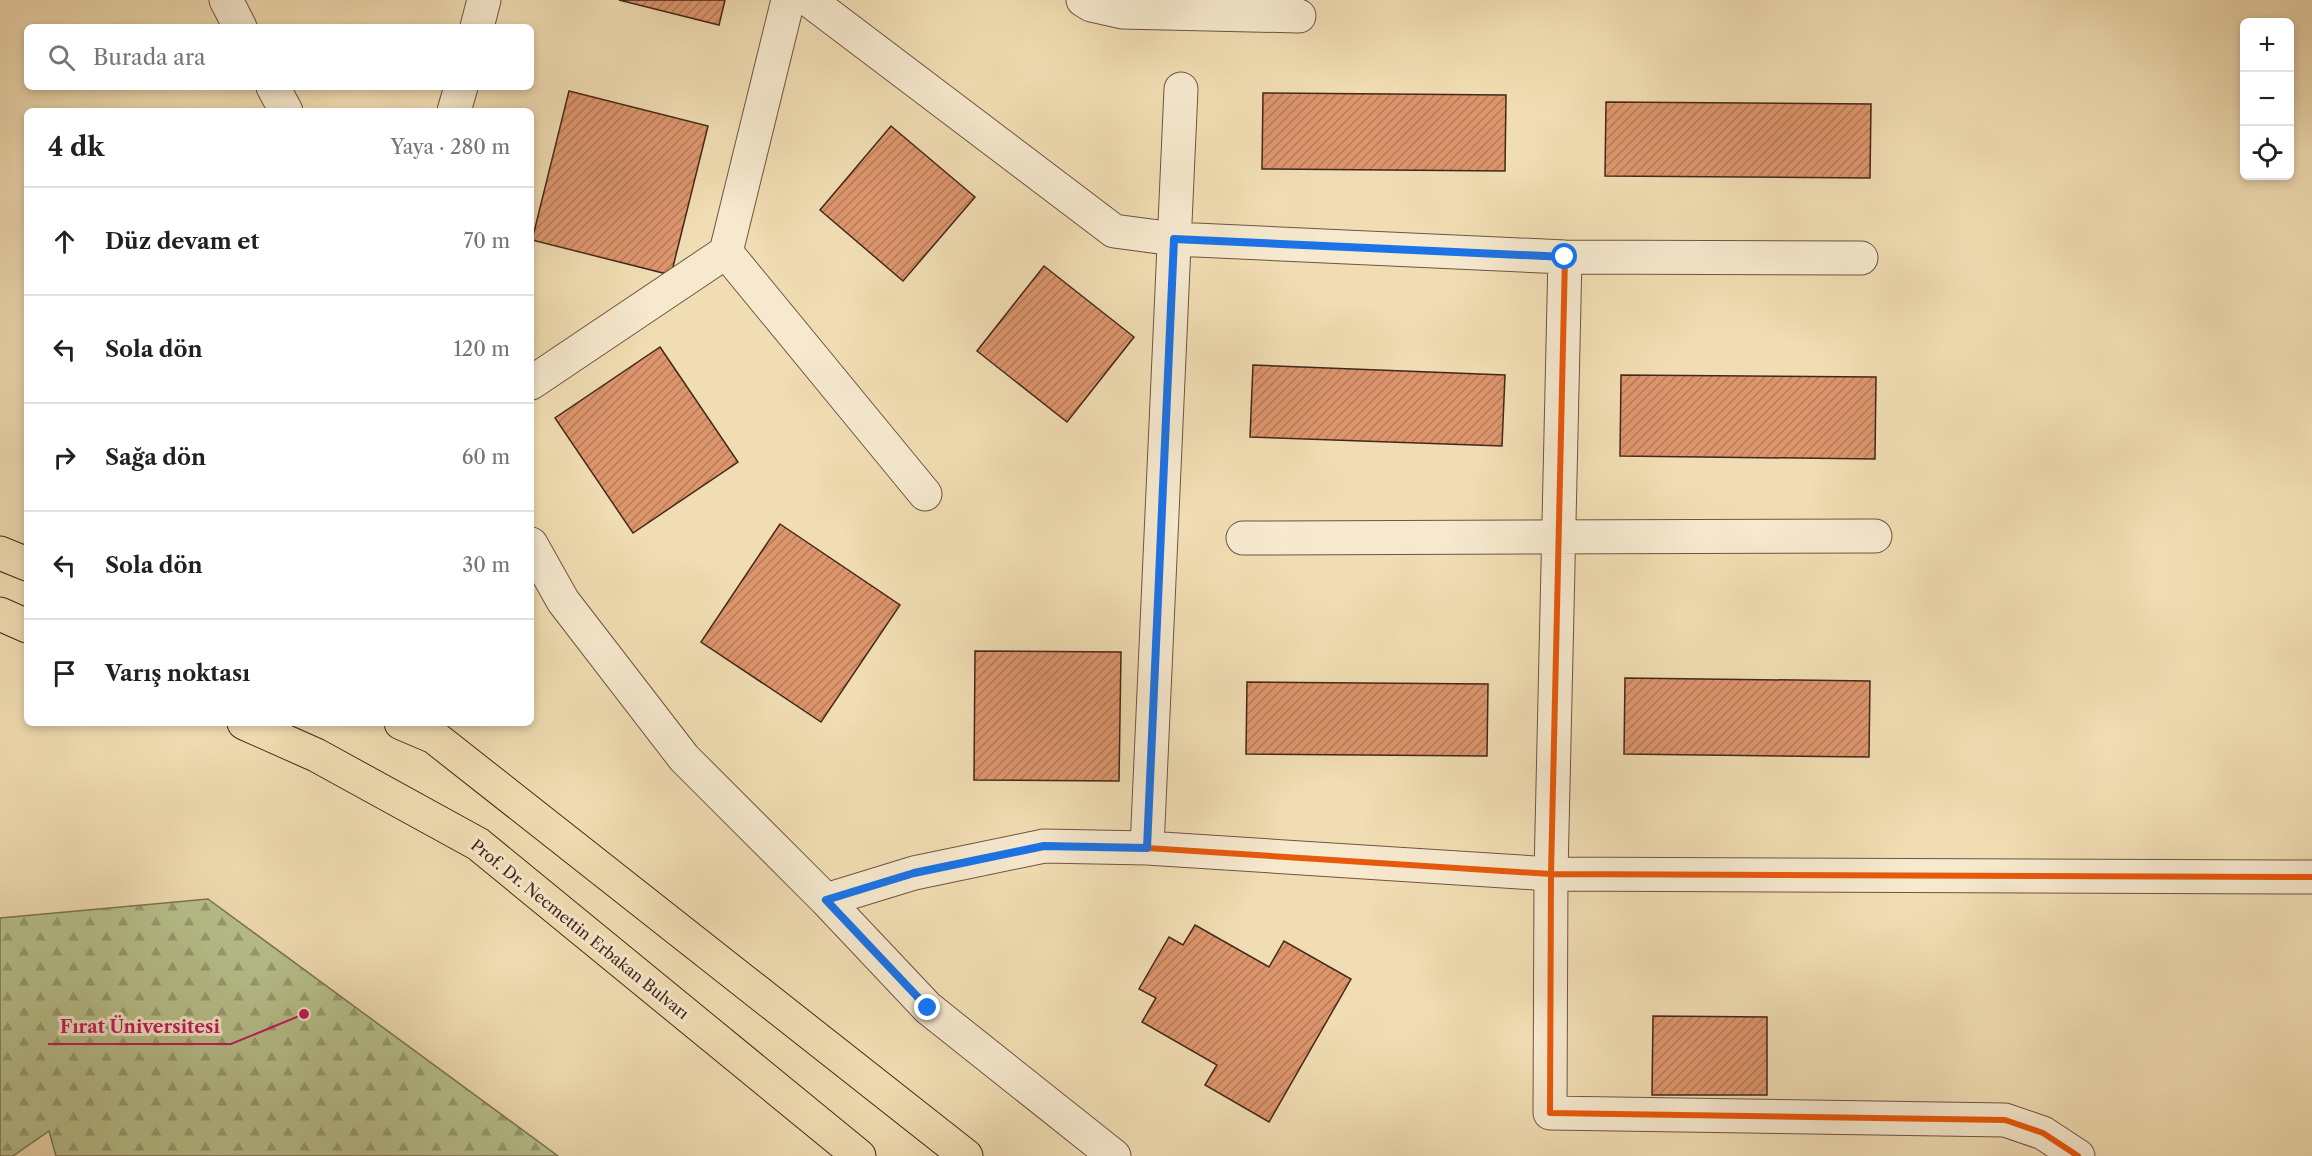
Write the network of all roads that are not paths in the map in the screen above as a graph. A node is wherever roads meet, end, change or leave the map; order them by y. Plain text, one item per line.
1 (226, 0) edge
2 (484, 0) edge
3 (788, 0) edge
4 (809, 0) edge
5 (1083, 0) edge
6 (1299, 16) dead end
7 (238, 24) edge
8 (478, 24) edge
9 (1181, 88) dead end
10 (275, 90) edge
11 (459, 90) edge
12 (284, 108) edge
13 (455, 108) edge
14 (1174, 239) junction
15 (726, 252) junction
16 (1565, 257) junction
17 (1861, 258) dead end
18 (534, 381) edge
19 (925, 494) dead end
20 (1558, 536) junction
21 (1875, 536) dead end
22 (1243, 538) dead end
23 (534, 550) edge
24 (0, 553) edge
25 (24, 563) edge
26 (0, 614) edge
27 (24, 625) edge
28 (251, 726) edge
29 (408, 726) edge
30 (1147, 848) junction
31 (1551, 874) junction
32 (2312, 877) edge
33 (826, 900) junction
34 (859, 1156) edge
35 (966, 1156) edge
36 (1114, 1156) edge
37 (2078, 1156) edge

1 - 7 street
2 - 8 street
3 - 15 street
4 - 14 street
5 - 6 street
9 - 14 street
10 - 12 street
11 - 13 street
14 - 16 street
14 - 30 street
15 - 18 street
15 - 19 street
16 - 17 street
16 - 20 street
20 - 21 street
20 - 22 street
20 - 31 street
23 - 33 street
24 - 25 main road
26 - 27 main road
28 - 34 main road, Prof. Dr. Necmettin Erbakan Bulvarı
29 - 35 main road
30 - 31 street
30 - 33 street
31 - 32 street
31 - 37 street
33 - 36 street

